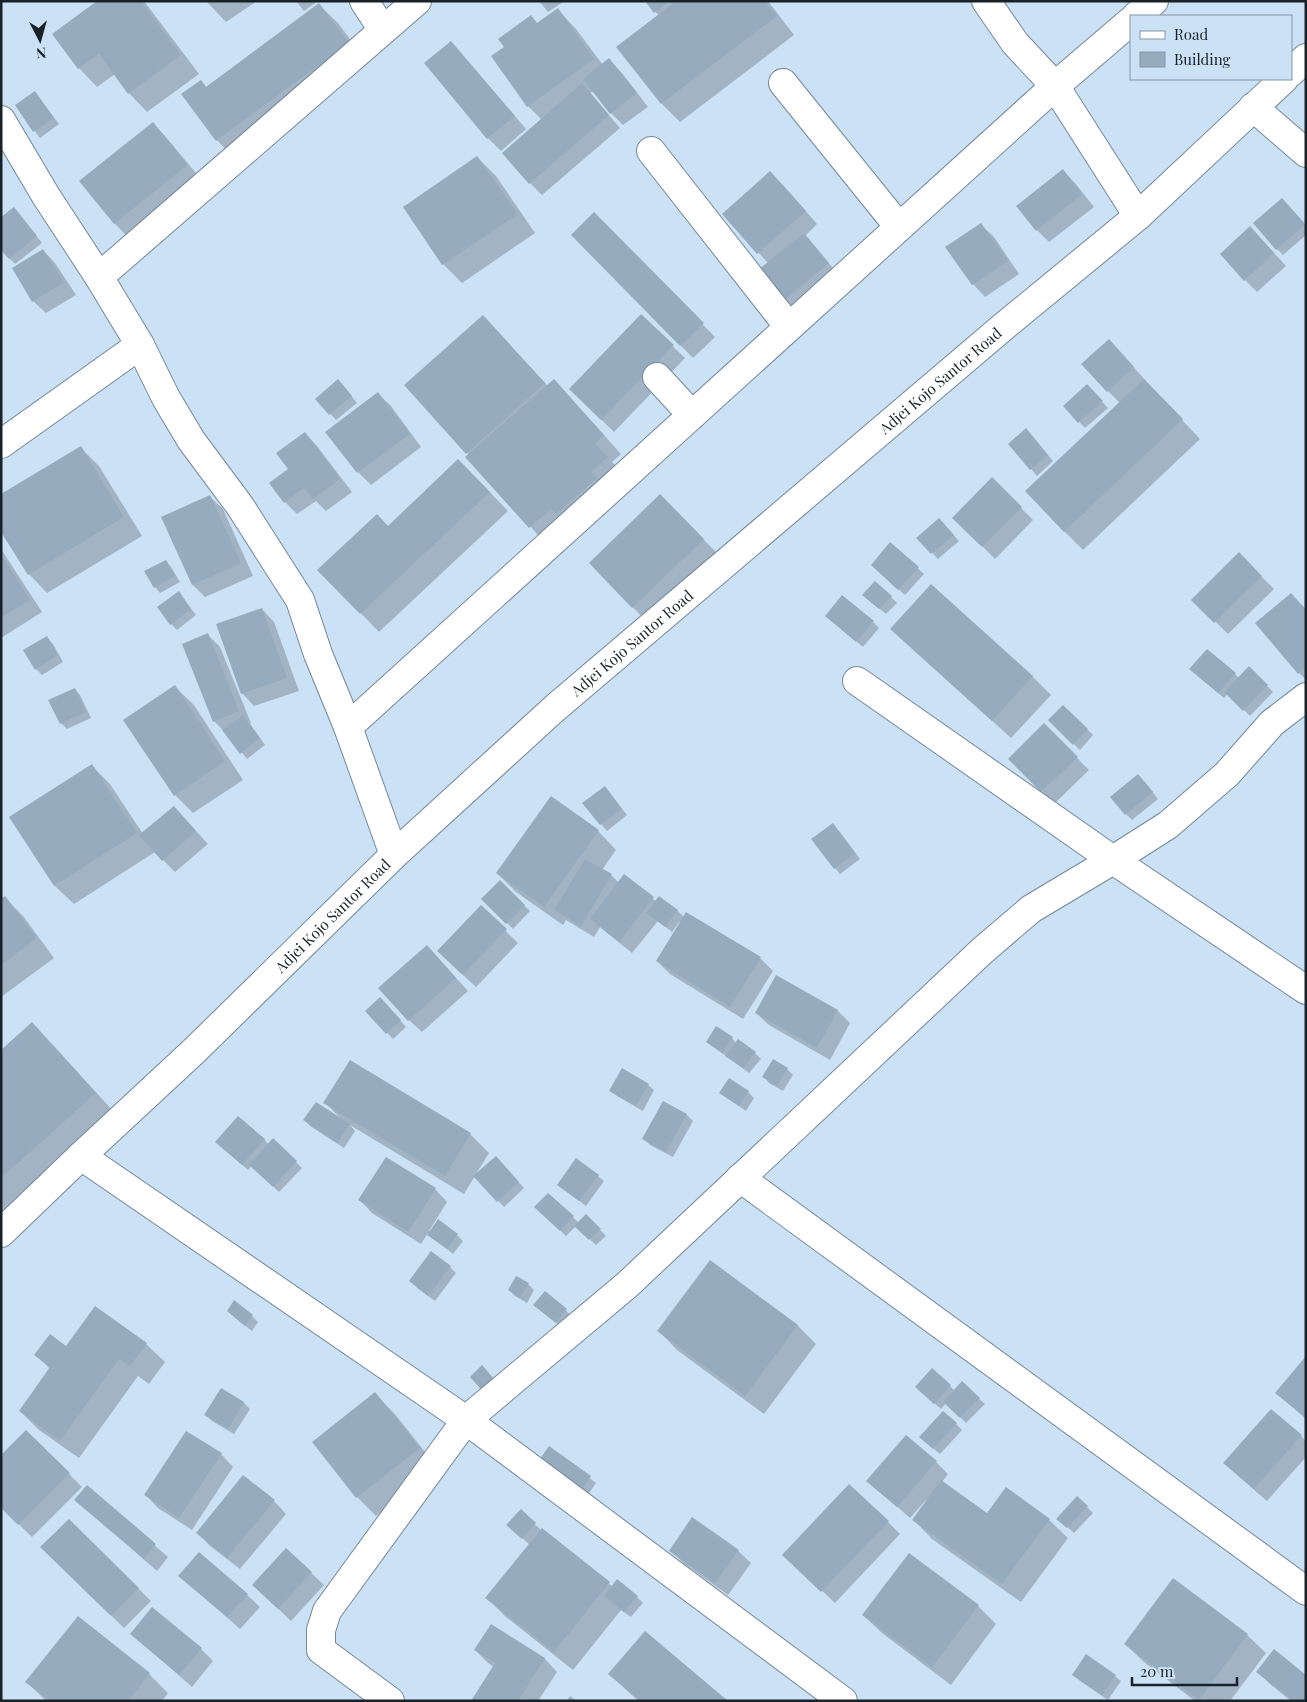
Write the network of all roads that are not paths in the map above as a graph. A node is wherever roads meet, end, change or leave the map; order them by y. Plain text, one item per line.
1 (364, 1) edge
2 (417, 1) edge
3 (986, 1) edge
4 (1154, 1) edge
5 (1137, 15) edge
6 (1130, 22) edge
7 (383, 30) junction
8 (1306, 58) edge
9 (1292, 71) edge
10 (1283, 80) edge
11 (783, 83) dead end
12 (1055, 86) junction
13 (1253, 108) junction
14 (1, 120) edge
15 (651, 151) dead end
16 (1306, 153) edge
17 (1138, 216) junction
18 (899, 227) junction
19 (99, 277) junction
20 (789, 327) junction
21 (140, 345) junction
22 (657, 377) dead end
23 (692, 415) junction
24 (1, 444) edge
25 (857, 681) dead end
26 (1306, 697) edge
27 (348, 727) junction
28 (394, 855) junction
29 (1113, 860) junction
30 (1306, 990) edge
31 (81, 1156) junction
32 (740, 1178) junction
33 (1, 1233) edge
34 (466, 1420) junction
35 (1306, 1591) edge
36 (390, 1701) edge
37 (843, 1701) edge

1 - 7 street
2 - 7 street
3 - 12 street
4 - 5 street
6 - 12 street
7 - 19 street
8 - 9 street
10 - 13 street, Adjei Kojo Santor Road
11 - 18 street
12 - 17 street
12 - 18 street
13 - 16 street
13 - 17 street, Adjei Kojo Santor Road
14 - 19 street
15 - 20 street
17 - 28 street, Adjei Kojo Santor Road
18 - 20 street
19 - 21 street
20 - 23 street
21 - 24 street
21 - 27 street
22 - 23 street
23 - 27 street
25 - 29 street
26 - 29 street
27 - 28 street
28 - 31 street, Adjei Kojo Santor Road
29 - 30 street
29 - 32 street
31 - 33 street, Adjei Kojo Santor Road
31 - 34 street
32 - 34 street
32 - 35 street
34 - 36 street
34 - 37 street

